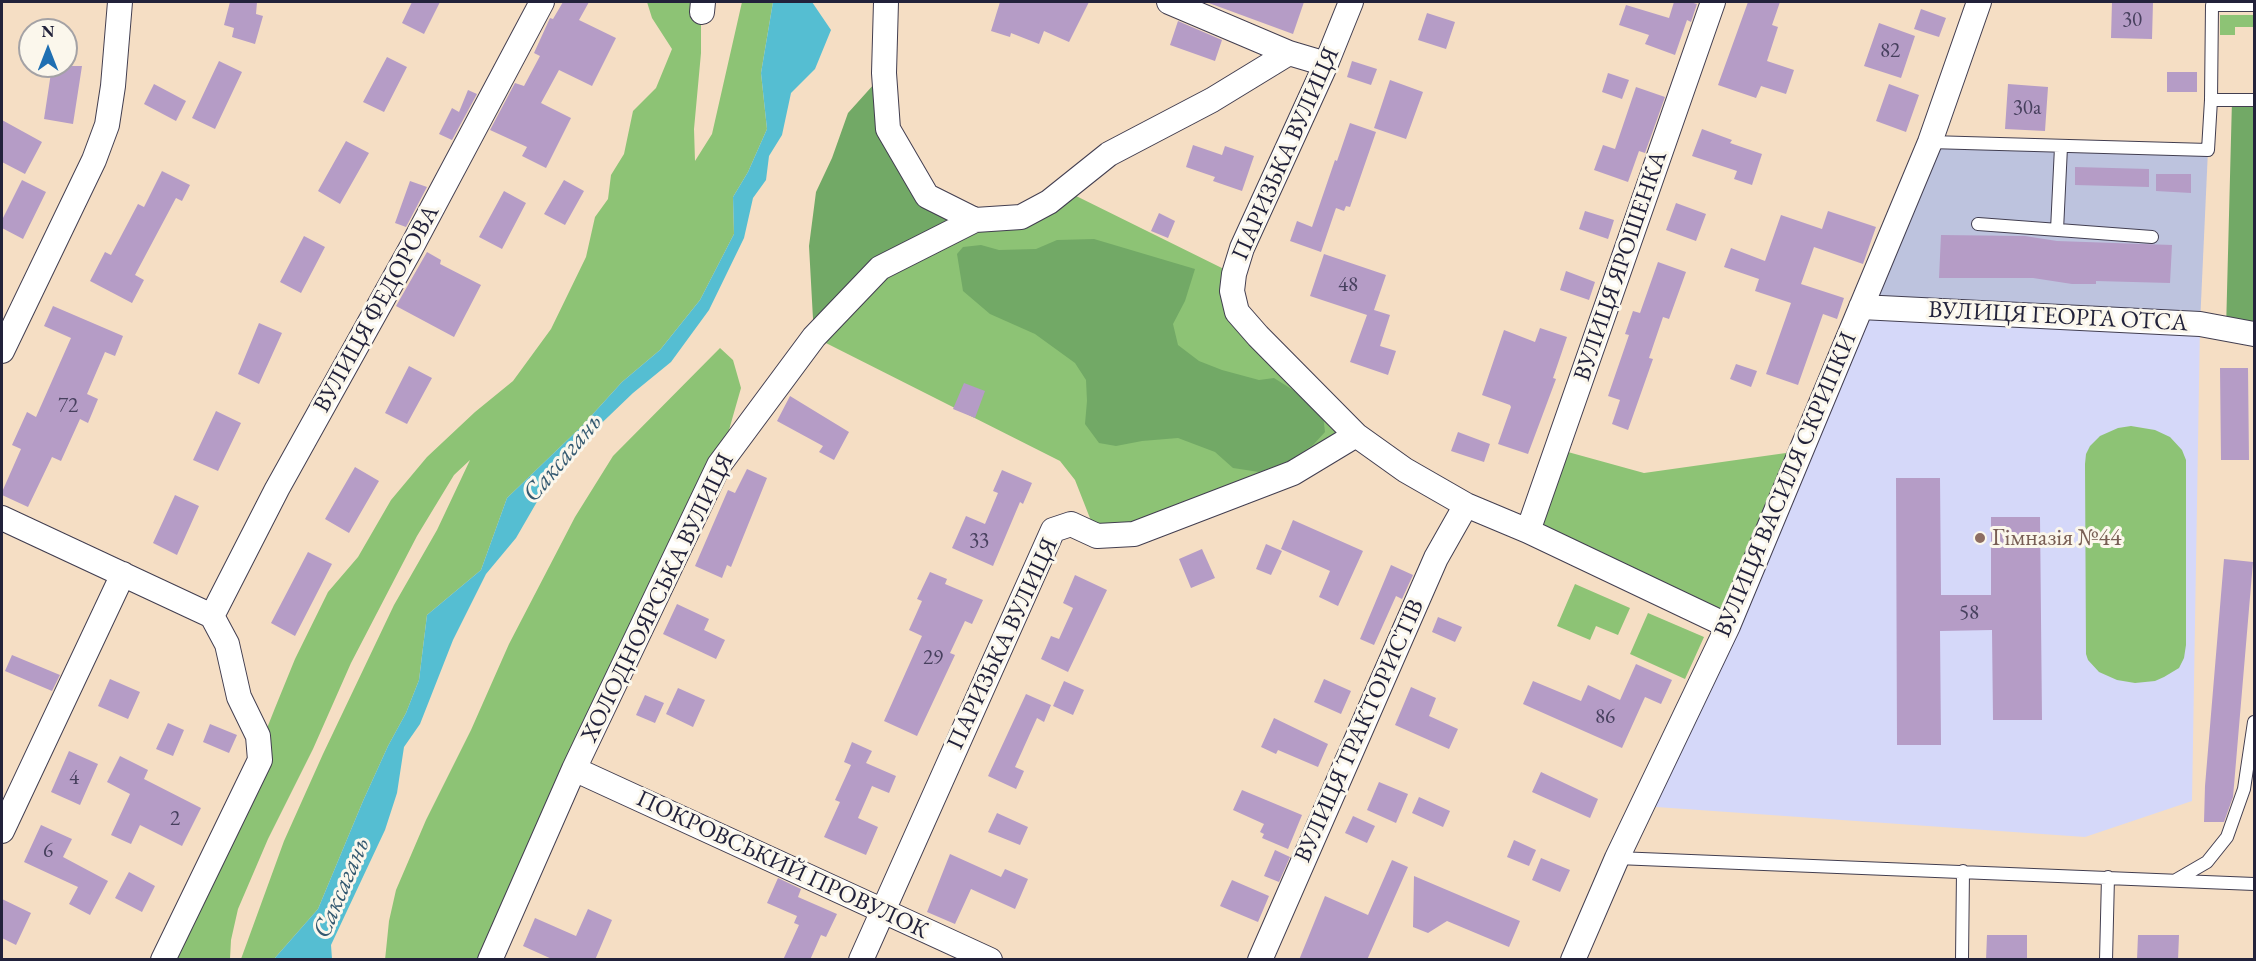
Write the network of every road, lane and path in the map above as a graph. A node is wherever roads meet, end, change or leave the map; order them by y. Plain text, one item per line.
1 (120, 2) edge
2 (542, 2) edge
3 (886, 2) edge
4 (1169, 2) edge
5 (1351, 2) edge
6 (1713, 2) edge
7 (1979, 2) edge
8 (2229, 3) edge
9 (2254, 5) edge
10 (1289, 53) junction
11 (1326, 64) junction
12 (2211, 100) junction
13 (2254, 100) edge
14 (1930, 142) junction
15 (2061, 147) junction
16 (975, 220) junction
17 (1978, 224) dead end
18 (2057, 230) junction
19 (2152, 237) dead end
20 (1861, 307) junction
21 (2254, 334) edge
22 (2, 351) edge
23 (1356, 435) junction
24 (1466, 505) junction
25 (2, 518) edge
26 (1528, 531) junction
27 (123, 574) junction
28 (212, 616) junction
29 (1728, 626) junction
30 (2254, 722) edge
31 (574, 770) junction
32 (2, 831) edge
33 (1617, 858) junction
34 (1963, 871) junction
35 (2108, 877) junction
36 (2175, 880) junction
37 (2254, 884) edge
38 (883, 912) junction
39 (163, 960) edge
40 (490, 960) edge
41 (861, 960) edge
42 (990, 960) edge
43 (1260, 960) edge
44 (1573, 960) edge
45 (1962, 960) edge
46 (2106, 960) edge

1 - 22 street
2 - 28 street, ВУЛИЦЯ ФЕДОРОВА
3 - 16 street
4 - 10 street
5 - 11 street, ПАРИЗЬКА ВУЛИЦЯ
6 - 26 street, ВУЛИЦЯ ЯРОШЕНКА
7 - 14 street, ВУЛИЦЯ ВАСИЛЯ СКРИПКИ
8 - 9 lane
8 - 12 lane
10 - 11 street
10 - 16 street
11 - 23 street, ПАРИЗЬКА ВУЛИЦЯ
12 - 13 lane
12 - 15 lane
14 - 15 lane
14 - 20 street, ВУЛИЦЯ ВАСИЛЯ СКРИПКИ
15 - 18 lane
16 - 31 street, ХОЛОДНОЯРСЬКА ВУЛИЦЯ
17 - 18 lane
18 - 19 lane
20 - 21 street, ВУЛИЦЯ ГЕОРГА ОТСА
20 - 29 street, ВУЛИЦЯ ВАСИЛЯ СКРИПКИ
23 - 24 street
23 - 38 street, ПАРИЗЬКА ВУЛИЦЯ
24 - 26 street
24 - 43 street, ВУЛИЦЯ ТРАКТОРИСТІВ
25 - 27 street
26 - 29 street
27 - 28 street
27 - 32 street
28 - 39 street
29 - 33 street, ВУЛИЦЯ ВАСИЛЯ СКРИПКИ
30 - 36 lane
31 - 38 street, ПОКРОВСЬКИЙ ПРОВУЛОК
31 - 40 street, ХОЛОДНОЯРСЬКА ВУЛИЦЯ
33 - 34 lane
33 - 44 street, ВУЛИЦЯ ВАСИЛЯ СКРИПКИ
34 - 35 lane
34 - 45 lane
35 - 36 lane
35 - 46 lane
36 - 37 lane
38 - 41 street, ПАРИЗЬКА ВУЛИЦЯ
38 - 42 street, ПОКРОВСЬКИЙ ПРОВУЛОК

